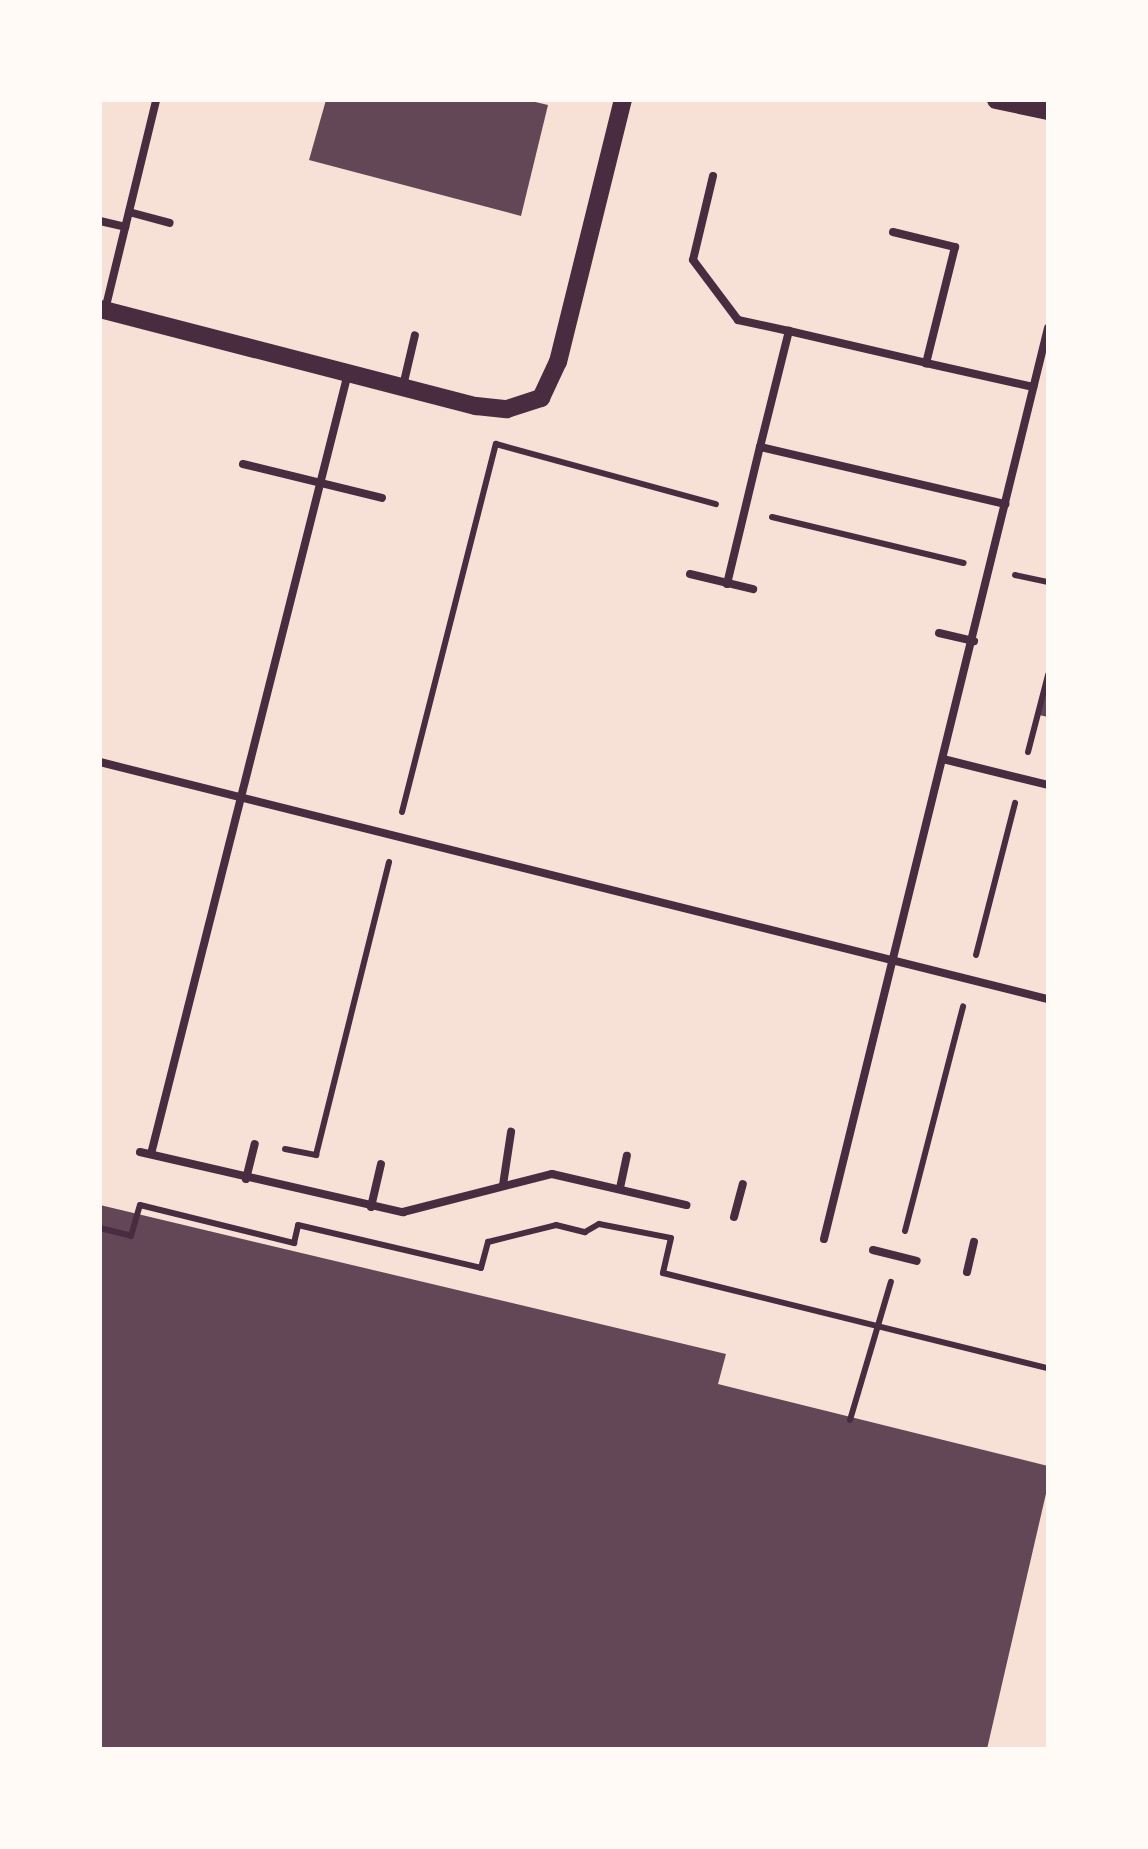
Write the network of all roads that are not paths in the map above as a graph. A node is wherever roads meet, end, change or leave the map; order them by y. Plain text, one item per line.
1 (156, 100) edge
2 (622, 100) edge
3 (996, 100) edge
4 (1048, 112) edge
5 (713, 176) dead end
6 (129, 212) junction
7 (100, 221) edge
8 (170, 223) dead end
9 (125, 227) junction
10 (892, 232) dead end
11 (103, 310) edge
12 (1048, 328) edge
13 (789, 331) junction
14 (415, 335) dead end
15 (926, 363) junction
16 (348, 372) junction
17 (403, 386) junction
18 (1034, 387) junction
19 (760, 447) junction
20 (243, 464) dead end
21 (318, 482) junction
22 (382, 498) dead end
23 (1005, 504) junction
24 (690, 574) dead end
25 (727, 584) junction
26 (753, 590) dead end
27 (939, 633) dead end
28 (974, 641) junction
29 (943, 759) junction
30 (100, 762) edge
31 (1048, 785) edge
32 (241, 798) junction
33 (893, 961) junction
34 (1048, 999) edge
35 (511, 1132) dead end
36 (255, 1144) dead end
37 (140, 1152) dead end
38 (151, 1154) junction
39 (626, 1156) dead end
40 (381, 1164) dead end
41 (246, 1179) junction
42 (742, 1184) dead end
43 (504, 1186) junction
44 (620, 1188) junction
45 (686, 1205) dead end
46 (371, 1207) junction
47 (734, 1217) dead end
48 (824, 1239) dead end
49 (974, 1242) dead end
50 (872, 1250) dead end
51 (917, 1261) dead end
52 (967, 1272) dead end

1 - 6 lane
2 - 17 street
3 - 4 street
5 - 13 lane
6 - 8 lane
6 - 9 lane
7 - 9 lane
9 - 11 lane
10 - 15 lane
11 - 16 street
12 - 18 lane
13 - 15 lane
13 - 19 lane
14 - 17 lane
15 - 18 lane
16 - 17 street
16 - 21 lane
18 - 23 lane
19 - 23 lane
19 - 25 lane
20 - 21 lane
21 - 22 lane
21 - 32 lane
23 - 28 lane
24 - 25 lane
25 - 26 lane
27 - 28 lane
28 - 29 lane
29 - 31 lane
29 - 33 lane
30 - 32 lane
32 - 33 lane
32 - 38 lane
33 - 34 lane
33 - 48 lane
35 - 43 lane
36 - 41 lane
37 - 38 lane
38 - 41 lane
39 - 44 lane
40 - 46 lane
41 - 46 lane
42 - 47 lane
43 - 44 lane
43 - 46 lane
44 - 45 lane
49 - 52 lane
50 - 51 lane

